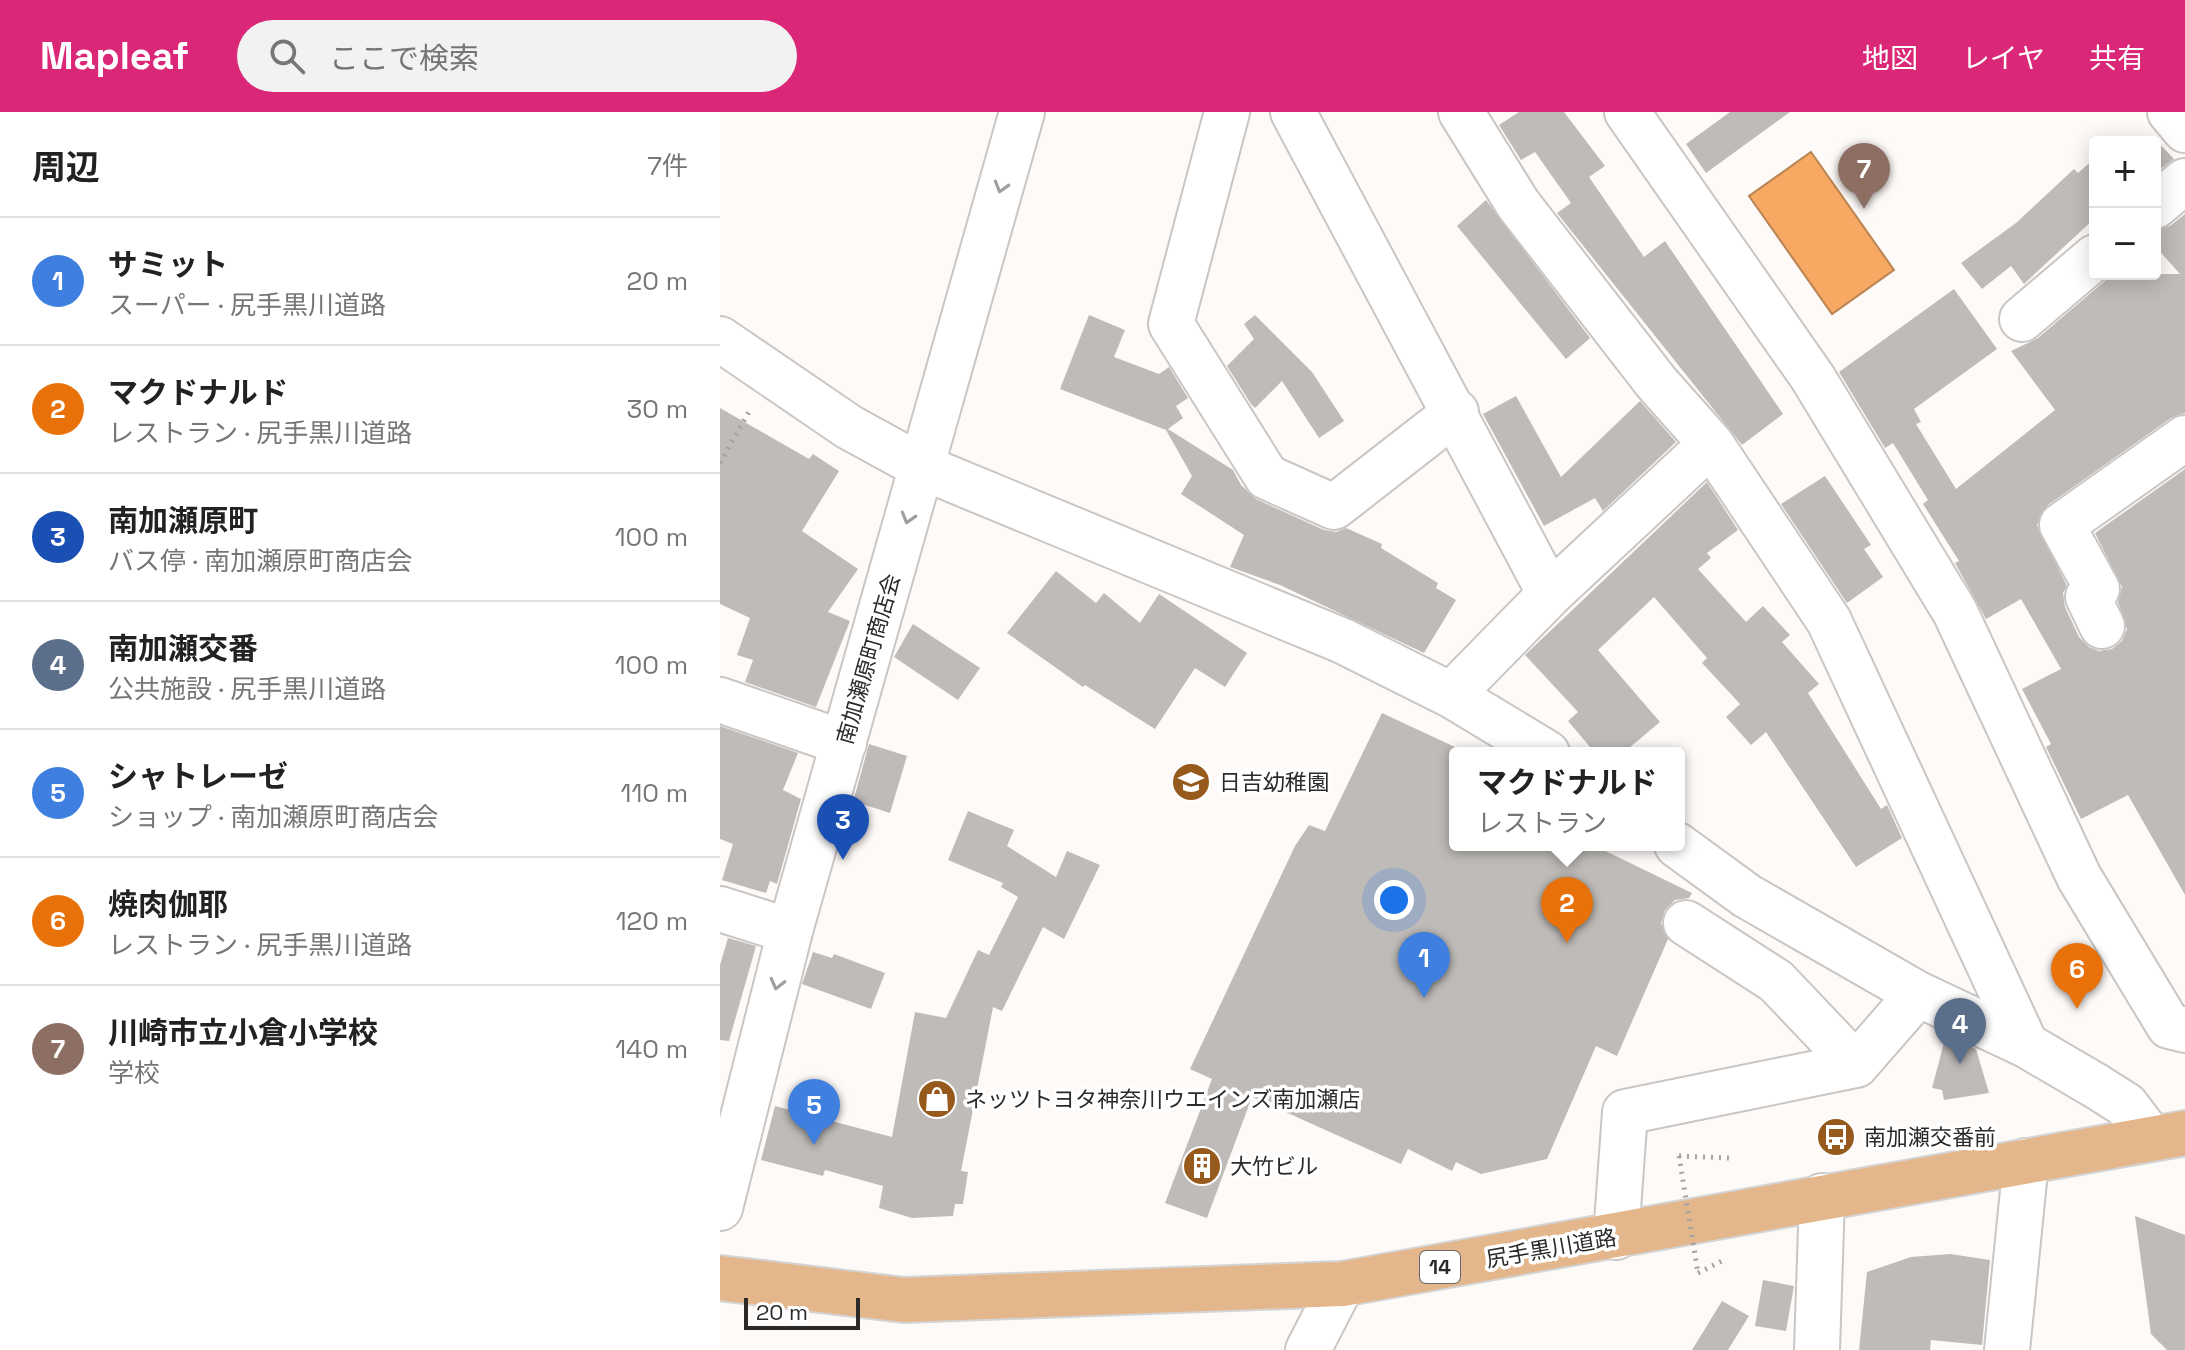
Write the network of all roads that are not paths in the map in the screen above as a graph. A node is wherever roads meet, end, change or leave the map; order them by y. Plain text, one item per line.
1 (1022, 112) edge
2 (1227, 112) edge
3 (1293, 112) edge
4 (1461, 112) edge
5 (1627, 112) edge
6 (2170, 112) edge
7 (2185, 130) edge
8 (2185, 181) edge
9 (2161, 201) edge
10 (2089, 262) edge
11 (2022, 319) dead end
12 (720, 339) edge
13 (1456, 412) junction
14 (2185, 438) edge
15 (1711, 444) junction
16 (922, 467) junction
17 (1550, 594) junction
18 (2102, 626) dead end
19 (1451, 695) junction
20 (720, 700) edge
21 (844, 743) junction
22 (1537, 747) edge
23 (1685, 851) edge
24 (720, 909) edge
25 (1686, 923) dead end
26 (790, 931) junction
27 (1918, 994) junction
28 (2185, 1030) edge
29 (2026, 1045) junction
30 (1856, 1065) junction
31 (2168, 1136) edge
32 (2026, 1161) junction
33 (1822, 1196) junction
34 (720, 1208) edge
35 (1616, 1237) junction
36 (720, 1278) edge
37 (1342, 1284) junction
38 (1308, 1350) edge
39 (1817, 1350) edge
40 (2007, 1350) edge

1 -> 16 street, 南加瀬原町商店会
2 - 13 street
3 - 13 street
4 - 15 street
5 - 28 street
6 - 7 street
8 - 9 street
10 - 11 street
12 - 16 street
13 - 17 street
14 - 18 street
15 - 17 street
15 - 29 street
16 - 19 street
16 -> 21 street, 南加瀬原町商店会
17 - 19 street
19 - 22 street
20 - 21 street
21 - 26 street, 南加瀬原町商店会
23 - 27 street
24 - 26 street
25 - 30 street
26 -> 34 street, 南加瀬原町商店会
27 - 29 street
27 - 30 street
29 - 31 street
30 - 35 street
31 - 32 main road, 尻手黒川道路 / 14
32 - 33 main road, 尻手黒川道路 / 14
32 - 40 street
33 - 35 main road, 尻手黒川道路 / 14
33 - 39 street
35 - 37 main road, 尻手黒川道路 / 14
36 - 37 main road, 尻手黒川道路 / 14
37 - 38 street

